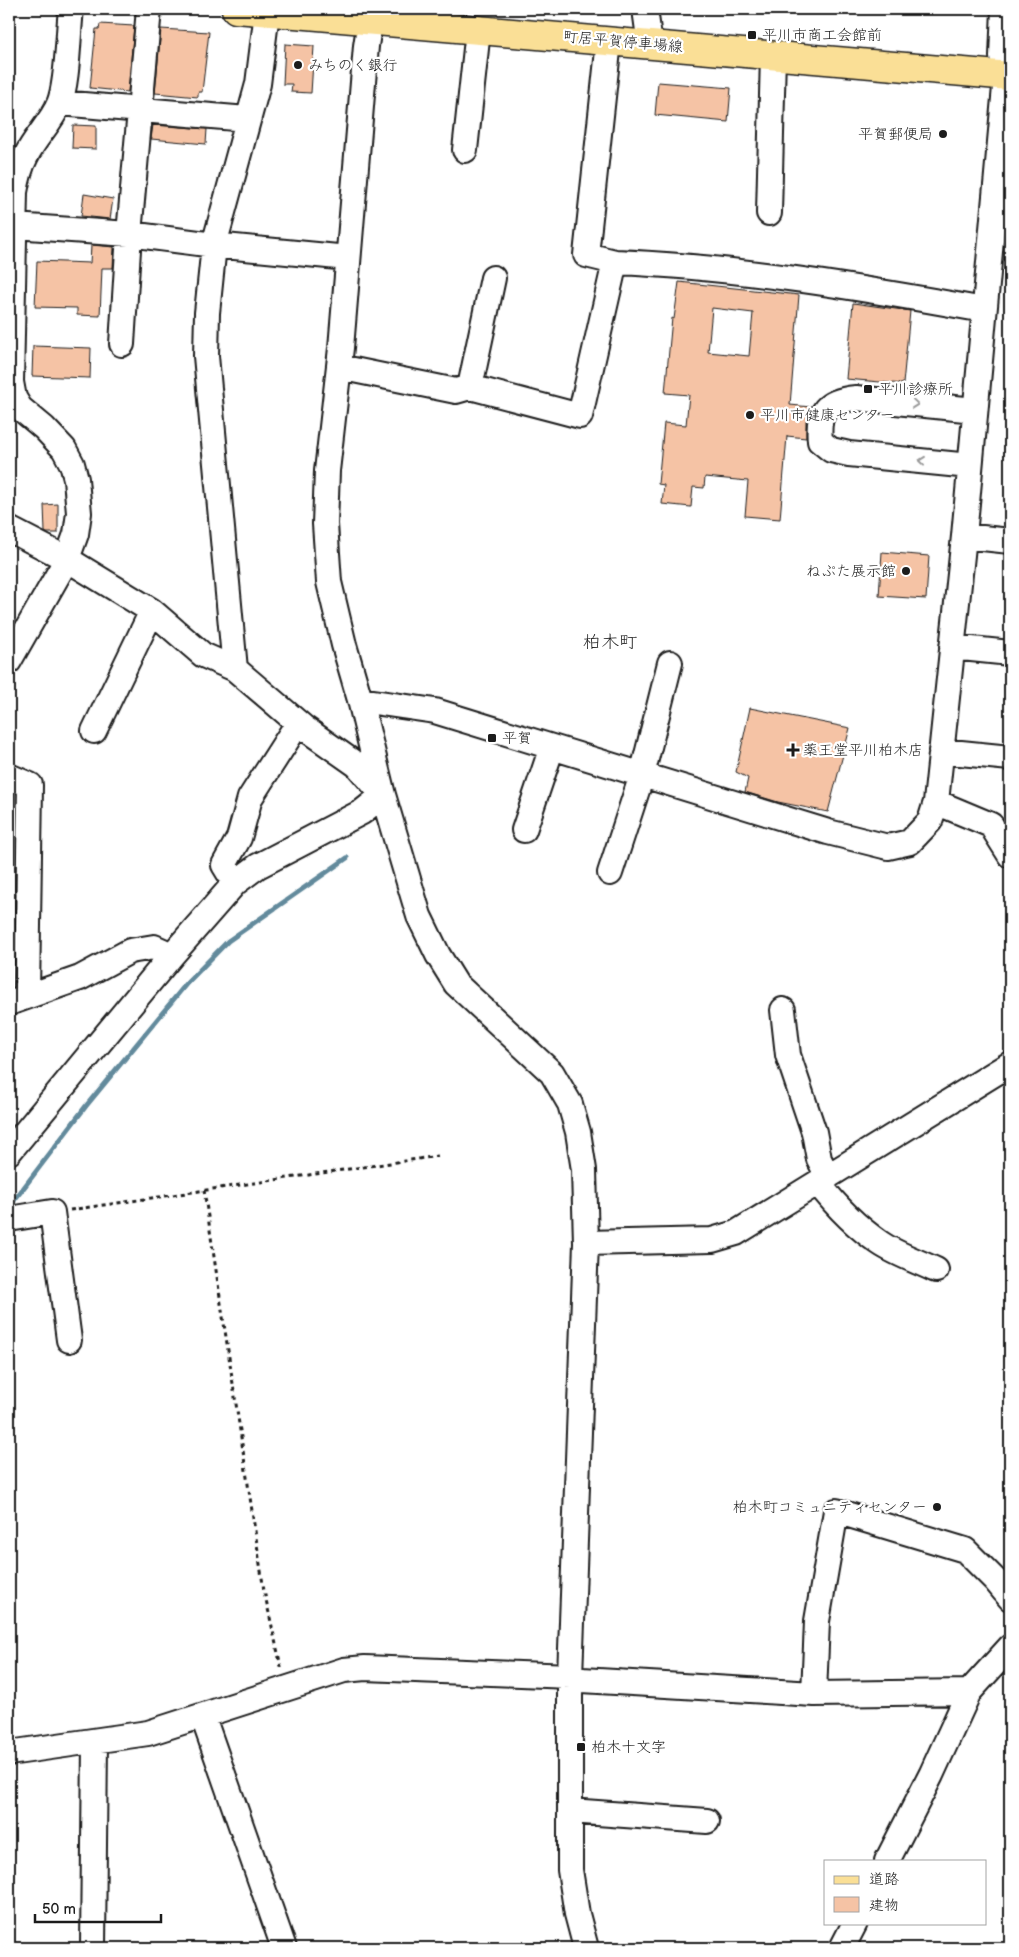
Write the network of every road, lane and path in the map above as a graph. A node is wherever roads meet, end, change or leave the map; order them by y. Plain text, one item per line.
1 (70, 9) edge
2 (149, 9) edge
3 (236, 9) edge
4 (645, 9) edge
5 (1004, 9) edge
6 (267, 12) junction
7 (371, 15) edge
8 (478, 30) junction
9 (609, 41) junction
10 (650, 45) junction
11 (773, 56) junction
12 (1008, 76) edge
13 (60, 103) junction
14 (141, 110) junction
15 (247, 119) junction
16 (465, 150) dead end
17 (769, 213) dead end
18 (14, 226) junction
19 (129, 234) junction
20 (214, 245) junction
21 (348, 258) junction
22 (615, 262) junction
23 (493, 278) dead end
24 (984, 310) junction
25 (122, 344) dead end
26 (339, 366) junction
27 (470, 387) junction
28 (975, 410) junction
29 (970, 466) junction
30 (9, 528) edge
31 (964, 536) junction
32 (1010, 541) edge
33 (67, 559) junction
34 (152, 611) junction
35 (952, 647) junction
36 (1010, 653) edge
37 (9, 661) edge
38 (670, 663) dead end
39 (235, 670) junction
40 (360, 700) junction
41 (298, 723) junction
42 (94, 731) dead end
43 (552, 747) junction
44 (941, 751) junction
45 (1010, 758) edge
46 (642, 775) junction
47 (9, 776) edge
48 (383, 795) junction
49 (936, 802) junction
50 (524, 830) dead end
51 (1010, 855) edge
52 (610, 873) dead end
53 (235, 883) junction
54 (172, 955) junction
55 (18, 999) edge
56 (783, 1010) dead end
57 (1010, 1064) edge
58 (9, 1152) edge
59 (438, 1156) dead end
60 (823, 1180) junction
61 (204, 1190) junction
62 (52, 1212) junction
63 (9, 1219) edge
64 (586, 1243) junction
65 (936, 1270) dead end
66 (69, 1340) dead end
67 (1010, 1598) edge
68 (1010, 1647) edge
69 (570, 1676) junction
70 (286, 1689) junction
71 (969, 1692) junction
72 (814, 1694) junction
73 (203, 1717) junction
74 (95, 1742) junction
75 (9, 1752) edge
76 (570, 1811) junction
77 (706, 1821) dead end
78 (888, 1860) edge
79 (854, 1924) edge
80 (93, 1948) edge
81 (284, 1948) edge
82 (586, 1948) edge
83 (842, 1948) edge

1 - 13 street
2 - 14 street
3 - 6 main road, 町居平賀停車場線
4 - 10 street
5 - 12 street
6 - 7 main road, 町居平賀停車場線
6 - 15 street
7 - 8 main road, 町居平賀停車場線
7 - 21 street
8 - 9 main road, 町居平賀停車場線
8 - 16 street
9 - 10 main road, 町居平賀停車場線
9 - 22 street
10 - 11 main road, 町居平賀停車場線
11 - 12 main road, 町居平賀停車場線
11 - 17 street
12 - 24 street
13 - 14 street
13 - 18 street
14 - 15 street
14 - 19 street
15 - 20 street
18 - 19 street
18 - 33 street
19 - 20 street
19 - 25 street
20 - 21 street
20 - 39 street
21 - 26 street
22 - 24 street
22 - 27 street
23 - 27 street
24 - 28 street
26 - 27 street
26 - 40 street
28 - 29 street
29 -> 28 street
29 - 31 street
30 - 33 street
31 - 32 street
31 - 35 street
33 - 34 street
33 - 37 street
34 - 39 street
34 - 42 street
35 - 36 street
35 - 44 street
38 - 46 street
39 - 41 street
40 - 43 street
40 - 48 street
41 - 48 street
41 - 53 street
43 - 46 street
43 - 50 street
44 - 45 street
44 - 49 street
46 - 49 street
46 - 52 street
47 - 55 street
48 - 53 street
48 - 64 street
49 - 51 street
53 - 54 street
54 - 55 street
54 - 58 street
56 - 60 street
57 - 60 street
59 - 61 path
60 - 64 street
60 - 65 street
61 - 62 path
61 - 70 path
62 - 63 street
62 - 66 street
64 - 69 street
67 - 72 street
68 - 71 street
69 - 70 street
69 - 72 street
69 - 76 street
70 - 73 street
71 - 72 street
71 - 78 street
73 - 74 street
73 - 81 street
74 - 75 street
74 - 80 street
76 - 77 street
76 - 82 street
79 - 83 street

